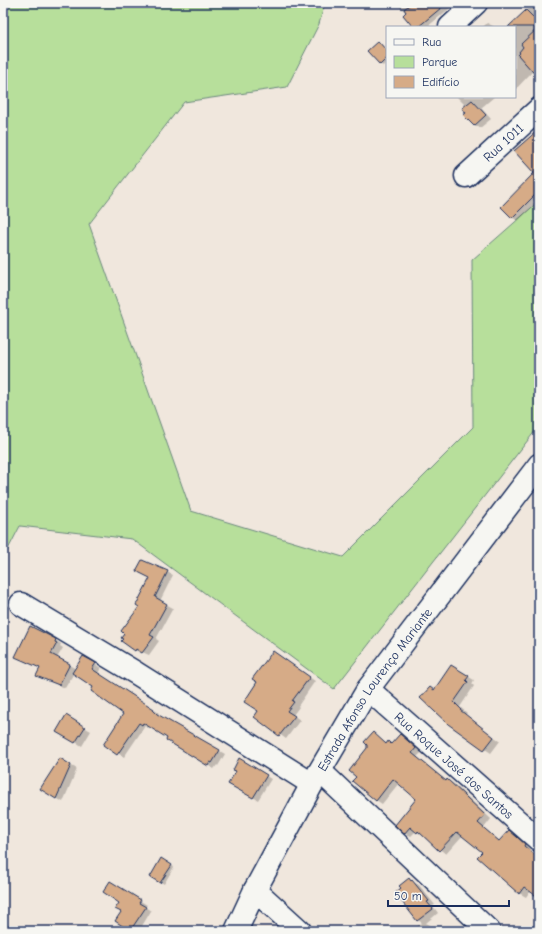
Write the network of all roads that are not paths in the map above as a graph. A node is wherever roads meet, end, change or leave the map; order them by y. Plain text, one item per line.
1 (476, 3) edge
2 (451, 26) edge
3 (539, 109) edge
4 (466, 176) dead end
5 (537, 470) edge
6 (21, 604) dead end
7 (368, 690) junction
8 (316, 778) junction
9 (539, 840) edge
10 (255, 890) junction
11 (236, 931) edge
12 (300, 931) edge
13 (490, 931) edge

1 - 2 main road
3 - 4 main road, Rua 1011
5 - 7 main road, Estrada Afonso Lourenço Mariante
6 - 8 main road
7 - 8 main road, Estrada Afonso Lourenço Mariante
7 - 9 main road, Rua Roque José dos Santos
8 - 10 main road, Estrada Afonso Lourenço Mariante
8 - 13 main road
10 - 11 main road, Estrada Afonso Lourenço Mariante
10 - 12 main road

